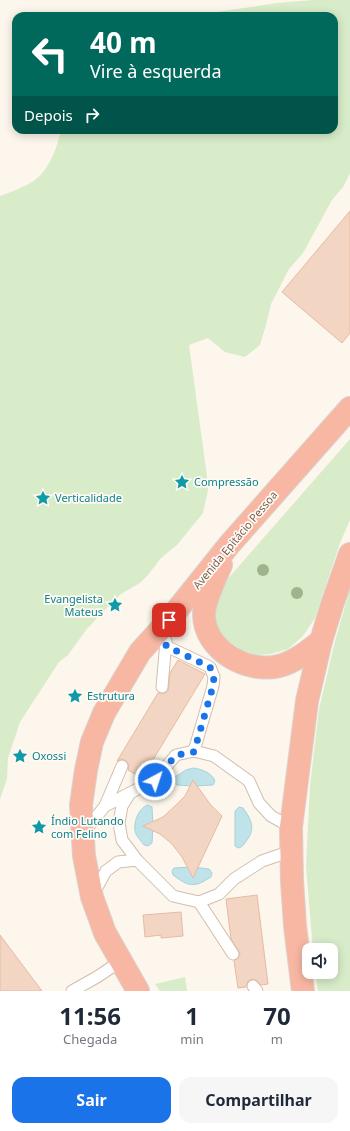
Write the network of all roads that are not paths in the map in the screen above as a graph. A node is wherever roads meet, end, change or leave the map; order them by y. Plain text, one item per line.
1 (350, 408) edge
2 (229, 545) junction
3 (350, 554) edge
4 (169, 620) junction
5 (321, 641) junction
6 (166, 646) junction
7 (162, 686) dead end
8 (194, 752) junction
9 (122, 766) dead end
10 (131, 791) junction
11 (105, 806) junction
12 (292, 828) junction
13 (82, 834) junction
14 (291, 851) junction
15 (137, 860) junction
16 (92, 897) junction
17 (199, 902) junction
18 (233, 954) dead end
19 (121, 962) junction
20 (72, 991) edge
21 (138, 991) edge
22 (303, 991) edge

1 - 2 highway, Avenida Epitácio Pessoa
2 - 4 highway, Avenida Epitácio Pessoa
2 - 5 highway
3 - 5 highway
4 - 6 lane
4 - 13 highway, Avenida Epitácio Pessoa
5 - 12 highway
6 - 7 lane
6 - 8 lane
8 - 10 lane
8 - 12 lane
9 - 11 lane
10 - 11 lane
10 - 15 lane
11 - 13 lane
12 - 14 highway
13 - 16 highway, Avenida Epitácio Pessoa
14 - 17 lane
14 - 22 highway
15 - 16 lane
15 - 17 lane
16 - 19 highway, Avenida Epitácio Pessoa
17 - 18 lane
19 - 20 lane
19 - 21 highway, Avenida Epitácio Pessoa

